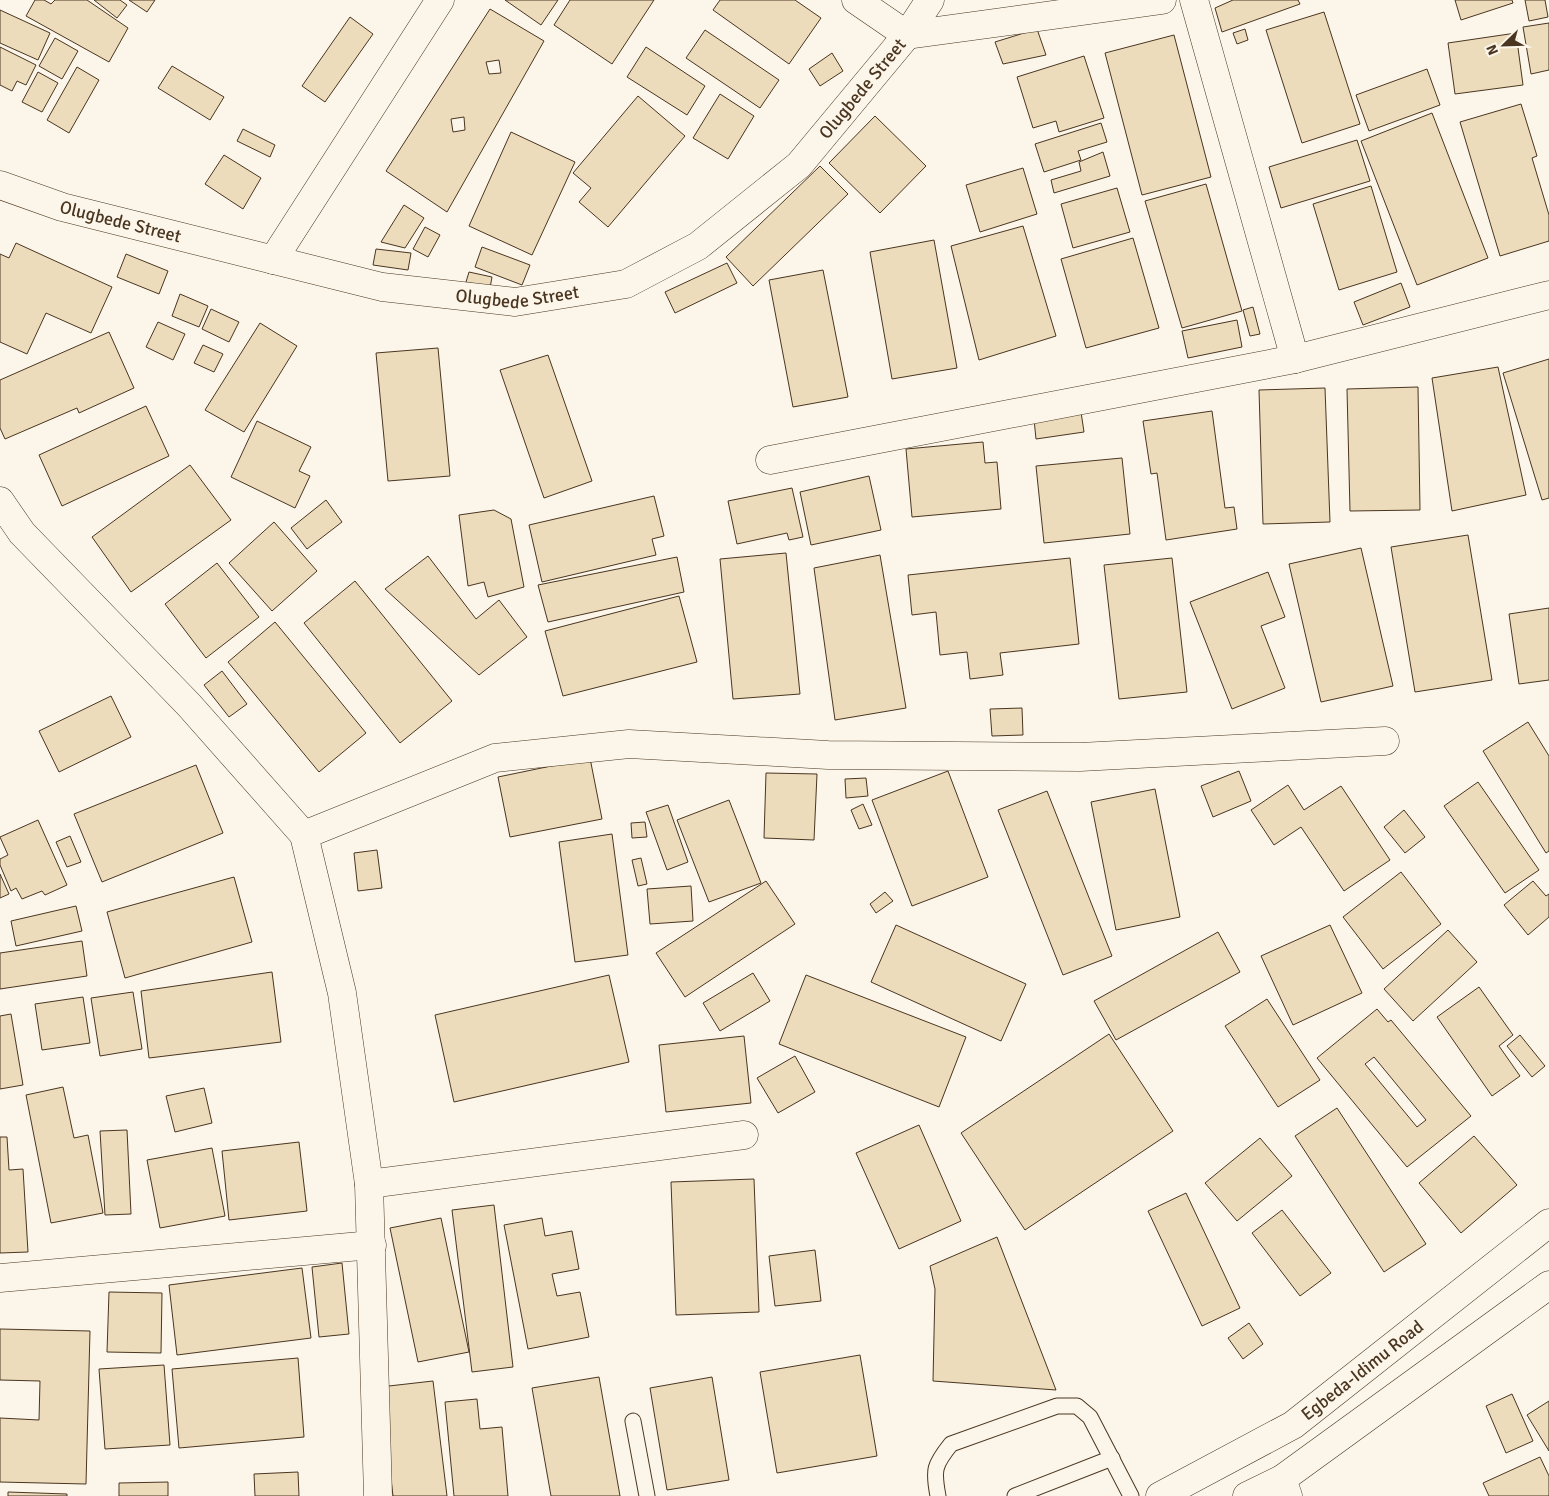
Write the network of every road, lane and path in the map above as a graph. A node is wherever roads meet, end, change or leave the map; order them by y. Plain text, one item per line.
1 (440, 0) edge
2 (856, 0) edge
3 (930, 0) edge
4 (1162, 0) edge
5 (1194, 0) edge
6 (908, 35) junction
7 (0, 185) edge
8 (273, 260) junction
9 (1549, 294) edge
10 (1295, 359) junction
11 (770, 460) dead end
12 (0, 501) edge
13 (1385, 741) dead end
14 (304, 835) junction
15 (744, 1135) dead end
16 (369, 1184) junction
17 (1549, 1223) edge
18 (372, 1246) junction
19 (0, 1278) edge
20 (1549, 1285) edge
21 (633, 1421) dead end
22 (1112, 1458) junction
23 (1285, 1487) edge
24 (378, 1496) edge
25 (647, 1496) edge
26 (938, 1496) edge
27 (1015, 1496) edge
28 (1131, 1496) edge
29 (1160, 1496) edge
30 (1247, 1496) edge

1 - 8 street
2 - 6 street
3 - 6 street, Olugbede Street
4 - 6 street
5 - 10 street
6 - 8 street, Olugbede Street
7 - 8 street, Olugbede Street
9 - 10 street
10 - 11 street
12 - 14 street
13 - 14 street
14 - 16 street
15 - 16 street
16 - 18 street
17 - 29 street, Egbeda-Idimu Road
18 - 19 street
18 - 24 street
20 - 23 street
21 - 25 lane
22 - 26 lane
22 - 27 lane
22 - 28 lane
23 - 30 street

